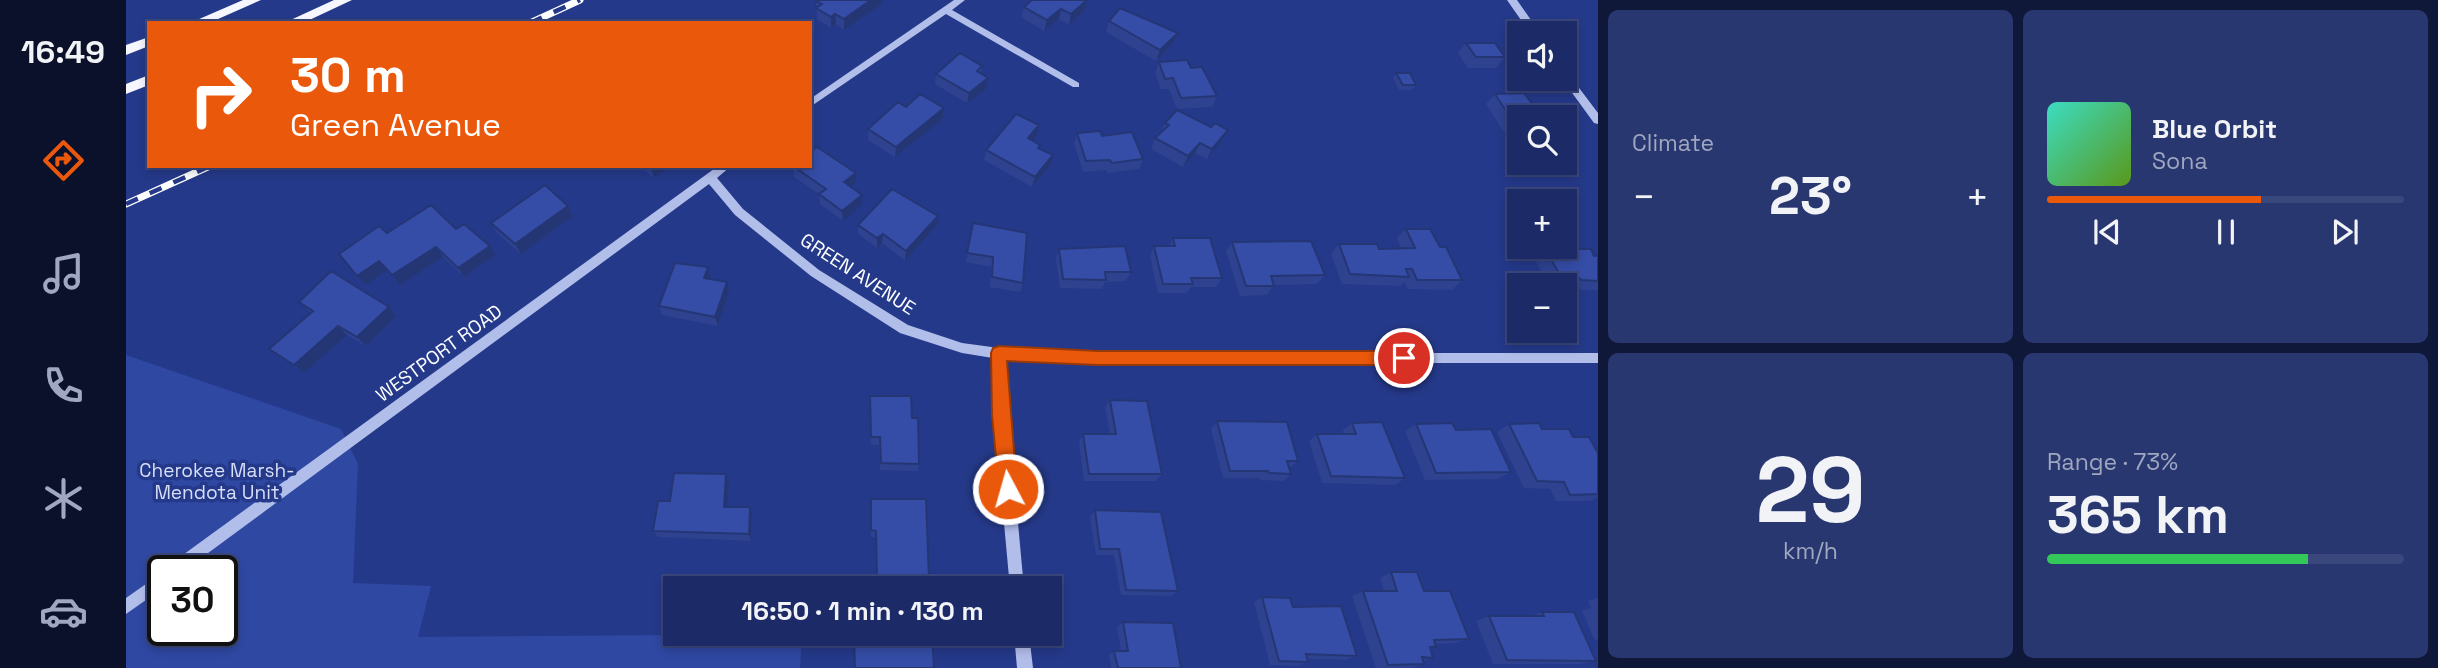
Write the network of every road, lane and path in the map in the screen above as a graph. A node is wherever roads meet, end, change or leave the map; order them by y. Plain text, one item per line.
1 (254, 0) edge
2 (345, 0) edge
3 (960, 0) edge
4 (1511, 0) edge
5 (945, 10) junction
6 (201, 21) edge
7 (295, 21) edge
8 (1526, 21) edge
9 (147, 42) edge
10 (126, 50) edge
11 (147, 80) edge
12 (1076, 85) dead end
13 (126, 89) edge
14 (1577, 91) edge
15 (812, 103) edge
16 (1598, 120) edge
17 (723, 168) edge
18 (710, 178) junction
19 (999, 353) junction
20 (1598, 358) edge
21 (194, 555) edge
22 (1016, 576) edge
23 (147, 591) edge
24 (126, 607) edge
25 (1023, 646) edge
26 (1025, 668) edge

1 - 6 main road
2 - 7 main road
3 - 5 street
4 - 8 street
5 - 12 street
5 - 15 street
9 - 10 main road
11 - 13 main road
14 - 16 street
17 - 18 street, WESTPORT ROAD
18 - 19 street, GREEN AVENUE
18 - 21 street, WESTPORT ROAD
19 - 20 street, GREEN AVENUE
19 - 22 street
23 - 24 street
25 - 26 street

